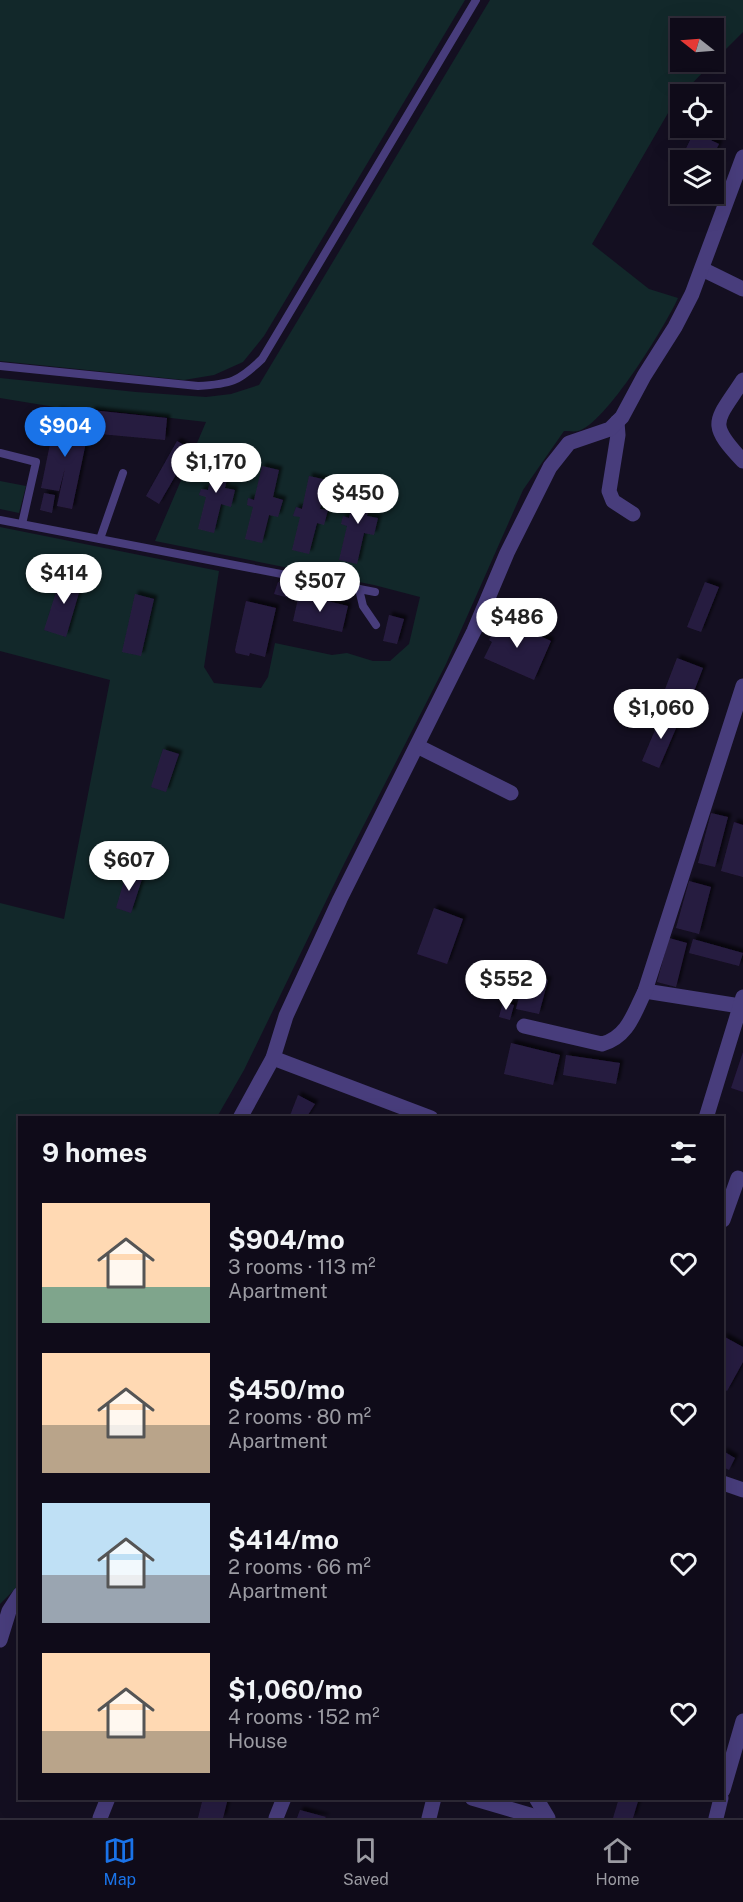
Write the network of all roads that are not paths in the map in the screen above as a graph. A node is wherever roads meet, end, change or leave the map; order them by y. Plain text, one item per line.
1 (476, 0) edge
2 (743, 157) edge
3 (702, 269) junction
4 (743, 289) edge
5 (0, 366) edge
6 (743, 380) edge
7 (617, 422) junction
8 (0, 453) edge
9 (743, 461) edge
10 (123, 473) dead end
11 (633, 514) dead end
12 (0, 520) edge
13 (22, 524) junction
14 (100, 540) junction
15 (358, 589) junction
16 (375, 592) dead end
17 (376, 625) dead end
18 (743, 686) edge
19 (417, 746) junction
20 (511, 793) dead end
21 (645, 991) junction
22 (742, 1002) edge
23 (524, 1026) dead end
24 (273, 1058) junction
25 (390, 1111) edge
26 (241, 1116) edge
27 (419, 1116) edge
28 (707, 1116) edge
29 (735, 1178) edge
30 (724, 1216) edge
31 (724, 1484) edge
32 (743, 1490) edge
33 (18, 1597) edge
34 (0, 1640) edge
35 (743, 1721) edge
36 (724, 1787) edge
37 (107, 1800) edge
38 (283, 1800) edge
39 (434, 1800) edge
40 (479, 1800) edge
41 (537, 1800) edge
42 (720, 1800) edge
43 (100, 1818) edge
44 (276, 1818) edge
45 (429, 1818) edge
46 (540, 1818) edge
47 (548, 1818) edge
48 (716, 1818) edge

1 - 5 lane
2 - 3 street
3 - 4 street
3 - 7 street
6 - 9 street
7 - 11 street
7 - 19 street
8 - 13 lane
10 - 14 lane
12 - 13 lane
13 - 14 lane
14 - 15 lane
15 - 16 lane
15 - 17 lane
18 - 21 street
19 - 20 street
19 - 24 street
21 - 22 street
21 - 23 street
22 - 28 street
24 - 25 street
24 - 26 street
25 - 27 street
29 - 30 street
31 - 32 street
33 - 34 street
35 - 36 street
37 - 43 street
38 - 44 street
39 - 45 street
40 - 46 street
41 - 47 street
42 - 48 street

